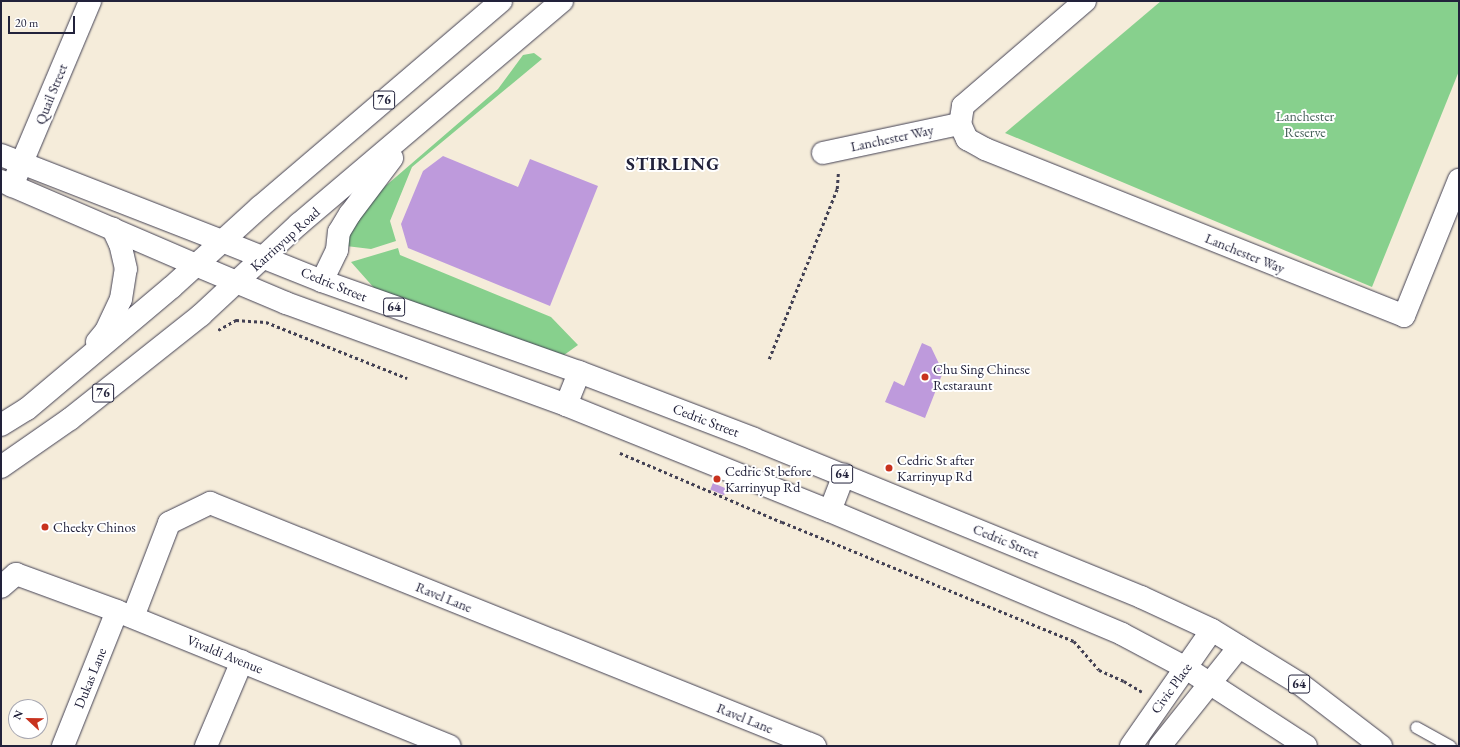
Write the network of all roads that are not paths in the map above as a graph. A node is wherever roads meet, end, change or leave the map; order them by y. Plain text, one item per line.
1 (90, 1) edge
2 (501, 1) edge
3 (562, 1) edge
4 (1085, 1) edge
5 (424, 118) junction
6 (960, 124) junction
7 (831, 151) road end
8 (1, 155) edge
9 (22, 163) junction
10 (1459, 180) edge
11 (7, 184) edge
12 (113, 229) junction
13 (222, 241) junction
14 (263, 257) junction
15 (196, 265) junction
16 (322, 281) junction
17 (238, 283) junction
18 (76, 368) junction
19 (579, 372) junction
20 (566, 405) junction
21 (1, 425) edge
22 (1, 467) edge
23 (844, 475) junction
24 (830, 511) junction
25 (1, 586) edge
26 (125, 614) junction
27 (1212, 630) junction
28 (1239, 647) junction
29 (242, 661) junction
30 (1186, 668) junction
31 (1212, 684) junction
32 (1416, 727) dead end
33 (63, 746) edge
34 (206, 746) edge
35 (450, 746) edge
36 (815, 746) edge
37 (1131, 746) edge
38 (1160, 746) edge
39 (1306, 746) edge
40 (1381, 746) edge
41 (1450, 746) edge

1 - 9 main road, Quail Street
2 - 13 main road, 76
3 - 5 main road, Karrinyup Road / 76
4 - 6 main road
5 - 14 main road, Karrinyup Road / 76
5 - 16 main road
6 - 7 main road, Lanchester Way
6 - 10 main road, Lanchester Way
8 - 9 main road, Cedric Street / 64
9 - 11 main road, Quail Street
9 - 13 main road, Cedric Street / 64
11 - 12 main road, 64
12 - 15 main road, 64
12 - 18 main road
13 - 14 main road, Cedric Street / 64
13 - 15 main road, 76
14 - 16 main road, Cedric Street / 64
14 - 17 main road, Karrinyup Road / 76
15 - 17 main road, 64
15 - 18 main road, 76
16 - 19 main road, Cedric Street / 64
17 - 20 main road, 64
17 - 22 main road, Karrinyup Road / 76
18 - 21 main road, 76
19 - 20 main road
19 - 23 main road, Cedric Street / 64
20 - 24 main road, 64
23 - 24 main road
23 - 27 main road, Cedric Street / 64
24 - 30 main road, 64
25 - 26 main road, Vivaldi Avenue
26 - 29 main road, Vivaldi Avenue
26 - 33 main road, Dukas Lane
26 - 36 main road, Ravel Lane
27 - 28 main road, Cedric Street / 64
27 - 30 main road, Civic Place
28 - 31 main road, Civic Place
28 - 40 main road, Cedric Street / 64
29 - 34 main road
29 - 35 main road, Vivaldi Avenue
30 - 31 main road, 64
30 - 37 main road, Civic Place
31 - 38 main road, Civic Place
31 - 39 main road, 64
32 - 41 lane

